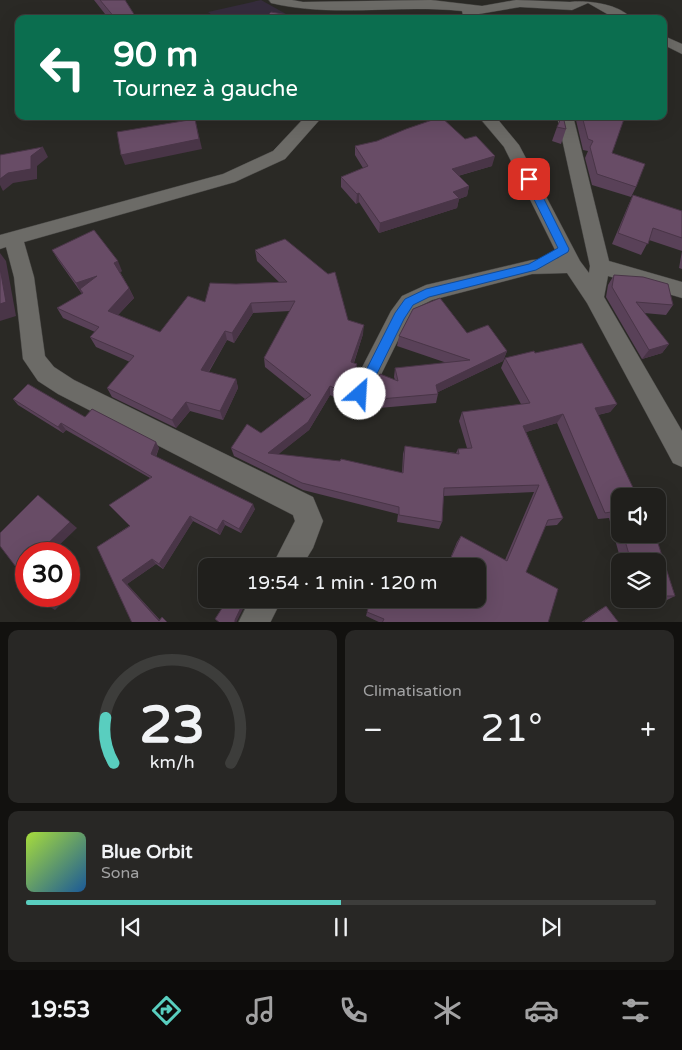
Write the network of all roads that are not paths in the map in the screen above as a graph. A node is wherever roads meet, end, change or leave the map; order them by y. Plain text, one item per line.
1 (275, 0) edge
2 (585, 0) edge
3 (592, 0) edge
4 (303, 6) junction
5 (572, 6) junction
6 (480, 9) junction
7 (321, 15) edge
8 (457, 15) edge
9 (564, 15) edge
10 (619, 15) edge
11 (667, 42) edge
12 (682, 50) edge
13 (311, 120) edge
14 (489, 120) edge
15 (567, 120) edge
16 (7, 241) edge
17 (568, 257) junction
18 (600, 266) junction
19 (682, 290) edge
20 (594, 297) junction
21 (360, 394) dead end
22 (682, 455) edge
23 (291, 558) edge
24 (262, 608) edge
25 (253, 622) edge

1 - 4 street
2 - 5 street
3 - 10 street
4 - 6 street
4 - 7 street
5 - 6 street
5 - 9 street
6 - 8 street
11 - 12 street
13 - 16 street
14 - 17 street
15 - 18 street
16 - 23 street
17 - 20 street
17 - 21 street
18 - 19 street
18 - 20 street
20 - 22 street
24 - 25 street

